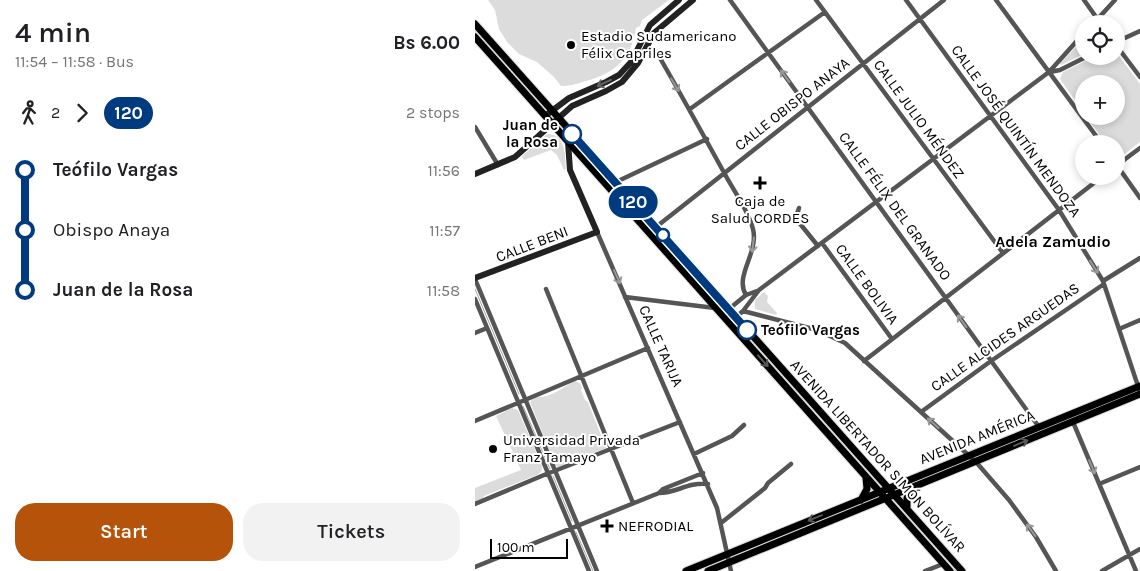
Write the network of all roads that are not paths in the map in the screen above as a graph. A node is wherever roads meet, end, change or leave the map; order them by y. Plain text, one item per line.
1 (679, 0) edge
2 (693, 0) edge
3 (730, 0) edge
4 (816, 0) edge
5 (907, 0) edge
6 (945, 0) edge
7 (995, 0) edge
8 (1084, 0) edge
9 (1115, 0) edge
10 (825, 12) junction
11 (1094, 15) edge
12 (1101, 15) edge
13 (920, 19) junction
14 (655, 20) junction
15 (475, 24) edge
16 (661, 26) junction
17 (1140, 31) edge
18 (475, 37) edge
19 (1125, 38) edge
20 (1075, 43) edge
21 (646, 48) junction
22 (768, 52) junction
23 (1125, 56) edge
24 (1075, 62) edge
25 (863, 65) junction
26 (1049, 72) junction
27 (1140, 78) edge
28 (808, 107) junction
29 (690, 109) junction
30 (552, 110) junction
31 (991, 114) junction
32 (545, 116) junction
33 (559, 118) junction
34 (552, 124) junction
35 (475, 127) edge
36 (1095, 135) edge
37 (707, 140) junction
38 (568, 142) junction
39 (1140, 148) edge
40 (932, 159) junction
41 (1125, 159) edge
42 (498, 165) junction
43 (724, 173) junction
44 (475, 174) edge
45 (1125, 176) edge
46 (615, 182) junction
47 (1091, 185) edge
48 (1140, 198) edge
49 (877, 201) junction
50 (799, 208) dead end
51 (1059, 210) junction
52 (656, 227) junction
53 (597, 232) junction
54 (820, 245) junction
55 (1003, 253) junction
56 (1140, 258) edge
57 (475, 279) edge
58 (1104, 282) junction
59 (546, 289) dead end
60 (759, 290) junction
61 (746, 296) junction
62 (625, 297) junction
63 (945, 298) junction
64 (475, 299) edge
65 (715, 308) junction
66 (729, 309) junction
67 (743, 310) junction
68 (736, 317) junction
69 (1140, 320) edge
70 (487, 328) junction
71 (1119, 329) junction
72 (475, 333) edge
73 (892, 339) junction
74 (648, 348) junction
75 (864, 361) junction
76 (991, 361) junction
77 (581, 376) junction
78 (1139, 390) edge
79 (525, 399) junction
80 (518, 402) junction
81 (921, 412) junction
82 (475, 421) edge
83 (680, 422) junction
84 (1073, 422) junction
85 (744, 425) dead end
86 (1039, 427) junction
87 (611, 450) junction
88 (694, 454) junction
89 (969, 456) junction
90 (976, 462) junction
91 (791, 464) dead end
92 (1140, 467) edge
93 (555, 471) junction
94 (703, 473) junction
95 (548, 474) junction
96 (865, 476) junction
97 (708, 484) junction
98 (1099, 484) junction
99 (889, 488) junction
100 (912, 488) junction
101 (879, 492) junction
102 (659, 493) junction
103 (894, 495) junction
104 (885, 499) junction
105 (861, 500) junction
106 (633, 503) junction
107 (475, 504) edge
108 (907, 510) junction
109 (721, 523) junction
110 (578, 525) junction
111 (571, 528) junction
112 (1140, 548) edge
113 (727, 554) junction
114 (1129, 555) junction
115 (729, 562) junction
116 (943, 564) junction
117 (475, 567) edge
118 (589, 571) edge
119 (597, 571) edge
120 (686, 571) edge
121 (707, 571) edge
122 (731, 571) edge
123 (925, 571) edge
124 (950, 571) edge
125 (962, 571) edge
126 (1056, 571) edge
127 (1102, 571) edge
128 (1136, 571) edge

1 - 14 main road
2 - 16 main road
3 - 22 street, CALLE FÉLIX DEL GRANADO
4 - 10 street, CALLE JULIO MÉNDEZ
5 - 13 street, CALLE JOSÉ QUINTÍN MENDOZA
6 - 13 street, CALLE OBISPO ANAYA
7 - 26 street
8 - 11 street
9 - 12 street
10 - 22 street
10 - 25 street, CALLE JULIO MÉNDEZ
13 - 25 street, CALLE OBISPO ANAYA
13 - 31 street, CALLE JOSÉ QUINTÍN MENDOZA
14 - 16 main road
14 -> 30 main road
15 - 30 main road, AVENIDA LIBERTADOR SIMÓN BOLÍVAR
16 - 21 main road
17 - 19 street
18 - 32 main road, AVENIDA LIBERTADOR SIMÓN BOLÍVAR
20 - 26 street
21 -> 29 street
21 - 33 main road
28 -> 22 street, CALLE FÉLIX DEL GRANADO
22 - 29 street
23 - 27 street
24 - 26 street
25 - 28 street, CALLE OBISPO ANAYA
25 - 40 street, CALLE JULIO MÉNDEZ
26 - 31 street
26 - 36 street
28 - 43 street, CALLE OBISPO ANAYA
28 - 49 street, CALLE FÉLIX DEL GRANADO
29 - 37 street
30 - 32 main road
30 - 33 main road, AVENIDA LIBERTADOR SIMÓN BOLÍVAR
31 - 40 street
31 - 51 street, CALLE JOSÉ QUINTÍN MENDOZA
32 - 34 main road, AVENIDA LIBERTADOR SIMÓN BOLÍVAR
33 - 34 main road
33 - 46 main road, AVENIDA LIBERTADOR SIMÓN BOLÍVAR
34 - 38 main road, AVENIDA LIBERTADOR SIMÓN BOLÍVAR
34 - 42 main road
35 - 42 street
37 - 43 street
37 - 46 street
38 - 53 main road, CALLE TARIJA
38 - 65 main road, AVENIDA LIBERTADOR SIMÓN BOLÍVAR
39 - 41 street
40 - 49 street
40 - 55 street, CALLE JULIO MÉNDEZ
42 - 44 main road
43 - 52 street, CALLE OBISPO ANAYA
43 -> 61 street
45 - 48 street
46 - 52 main road, AVENIDA LIBERTADOR SIMÓN BOLÍVAR
47 - 51 street
49 - 54 street
49 - 63 street, CALLE FÉLIX DEL GRANADO
50 - 54 street, CALLE BOLIVIA
51 - 55 street
51 -> 58 street, CALLE JOSÉ QUINTÍN MENDOZA
52 - 66 main road, AVENIDA LIBERTADOR SIMÓN BOLÍVAR
53 - 57 main road, CALLE BENI
53 -> 62 street, CALLE TARIJA
54 - 60 street
54 - 73 street, CALLE BOLIVIA
55 - 63 street
56 - 58 street, CALLE ALCIDES ARGUEDAS
57 - 79 street
58 - 71 street, CALLE JOSÉ QUINTÍN MENDOZA
58 - 76 street, CALLE ALCIDES ARGUEDAS
59 - 77 street
60 - 61 street
60 - 67 street
61 - 66 street
62 - 65 street
62 - 74 street, CALLE TARIJA
63 - 73 street
76 -> 63 street, CALLE FÉLIX DEL GRANADO
64 - 70 street
65 -> 96 main road, AVENIDA LIBERTADOR SIMÓN BOLÍVAR
66 - 68 main road, AVENIDA LIBERTADOR SIMÓN BOLÍVAR
67 - 68 street
67 - 75 street
68 - 99 main road, AVENIDA LIBERTADOR SIMÓN BOLÍVAR
69 - 71 street
70 - 72 street
70 - 80 street
71 - 78 street, CALLE JOSÉ QUINTÍN MENDOZA
73 - 75 street
74 - 77 street
74 - 83 street, CALLE TARIJA
75 - 81 street
76 - 81 street, CALLE ALCIDES ARGUEDAS
76 - 86 street, CALLE FÉLIX DEL GRANADO
77 - 79 street
77 - 87 street
78 - 84 main road, AVENIDA AMÉRICA
78 - 86 main road, AVENIDA AMÉRICA
79 - 80 street
79 - 93 street
80 - 82 street
80 - 95 street
89 -> 81 street
83 - 87 street
83 - 88 street, CALLE TARIJA
90 -> 84 main road, AVENIDA AMÉRICA
84 -> 98 street
85 - 88 street
86 - 89 main road, AVENIDA AMÉRICA
87 - 93 street
87 - 106 street
88 - 94 street, CALLE TARIJA
89 - 90 street
89 - 99 main road, AVENIDA AMÉRICA
90 - 100 main road, AVENIDA AMÉRICA
126 -> 90 street
91 - 109 street
92 - 98 street
93 - 95 street
93 - 110 street
94 - 97 street, CALLE TARIJA
94 - 102 street
95 - 107 street
95 - 111 street
96 - 101 main road, AVENIDA LIBERTADOR SIMÓN BOLÍVAR
96 - 105 main road
97 - 102 street
97 - 109 street, CALLE TARIJA
98 - 114 street
99 - 101 main road, AVENIDA AMÉRICA
99 - 103 main road, AVENIDA LIBERTADOR SIMÓN BOLÍVAR
100 - 103 main road, AVENIDA AMÉRICA
100 - 108 main road
101 - 104 main road, AVENIDA LIBERTADOR SIMÓN BOLÍVAR
101 - 105 main road, AVENIDA AMÉRICA
102 - 106 street
103 - 104 main road, AVENIDA AMÉRICA
103 - 108 main road, AVENIDA LIBERTADOR SIMÓN BOLÍVAR
104 - 115 main road, AVENIDA AMÉRICA
104 - 116 main road, AVENIDA LIBERTADOR SIMÓN BOLÍVAR
105 -> 113 main road, AVENIDA AMÉRICA
106 - 110 street
108 - 125 main road, AVENIDA LIBERTADOR SIMÓN BOLÍVAR
109 - 113 street, CALLE TARIJA
110 - 111 street
110 - 119 street
111 - 117 street
111 - 118 street
112 - 114 street
113 - 115 street, CALLE TARIJA
113 - 120 main road, AVENIDA AMÉRICA
114 - 127 street
114 - 128 street
115 - 121 main road, AVENIDA AMÉRICA
115 - 122 street, CALLE TARIJA
116 - 123 street
116 - 124 main road, AVENIDA LIBERTADOR SIMÓN BOLÍVAR

